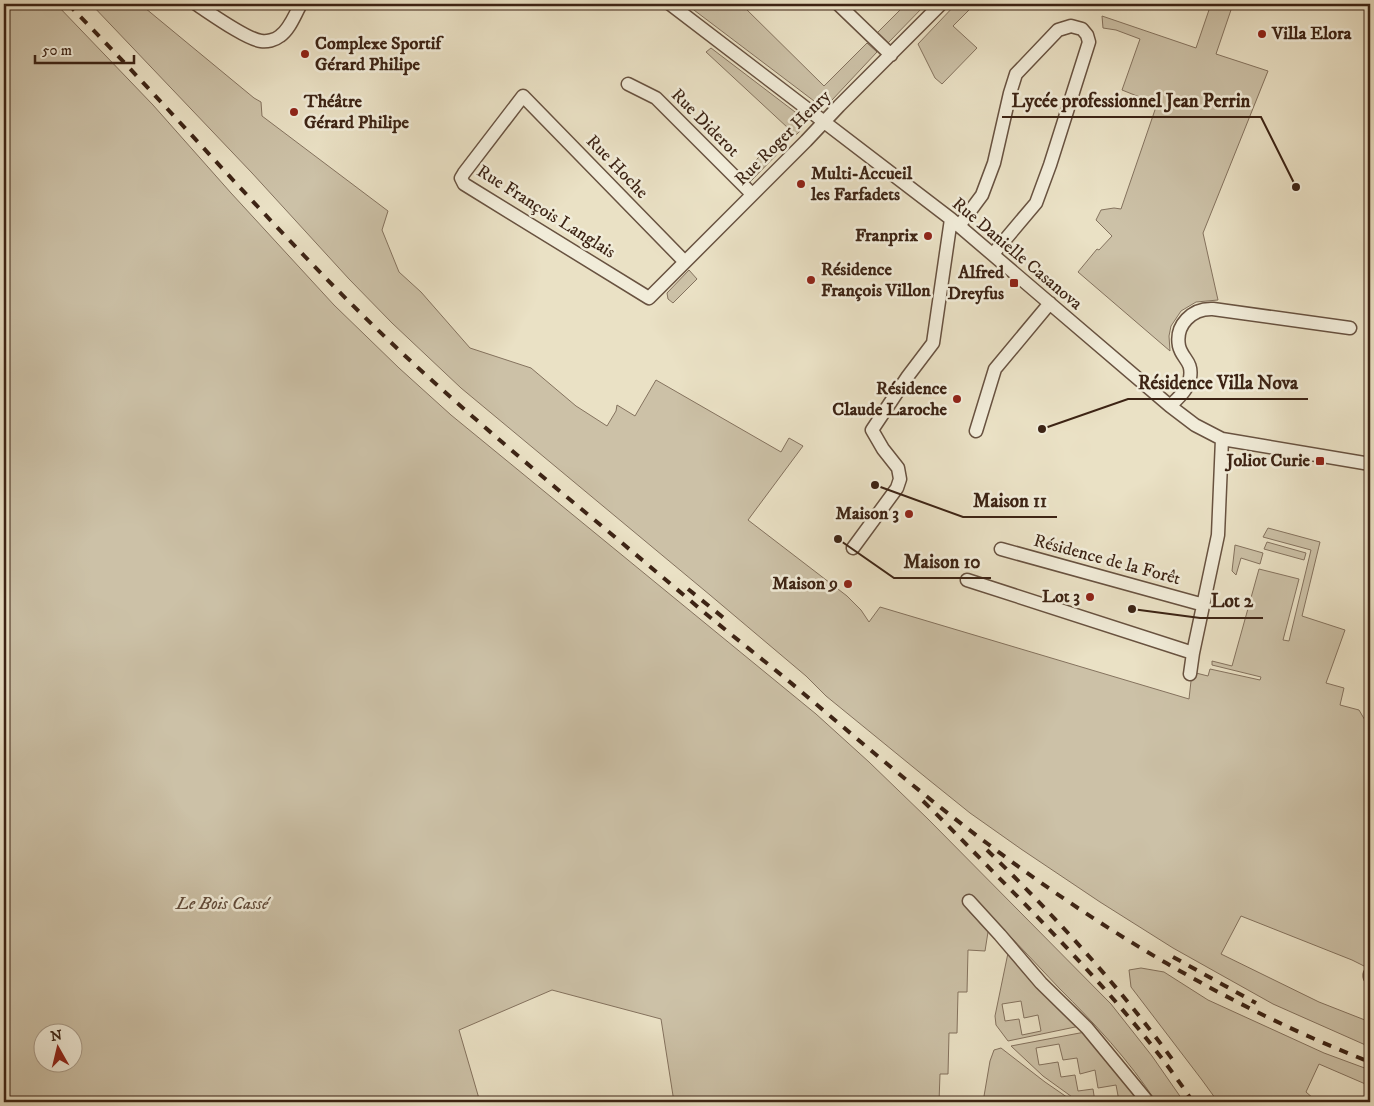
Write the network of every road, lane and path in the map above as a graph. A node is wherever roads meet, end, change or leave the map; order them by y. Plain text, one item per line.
1 (196, 4) edge
2 (301, 4) edge
3 (670, 4) edge
4 (838, 4) edge
5 (941, 4) edge
6 (891, 55) junction
7 (628, 84) dead end
8 (523, 96) joint
9 (824, 122) junction
10 (752, 194) junction
11 (955, 222) junction
12 (993, 254) junction
13 (685, 262) junction
14 (650, 298) joint
15 (1050, 304) junction
16 (1350, 328) dead end
17 (1170, 406) junction
18 (976, 430) dead end
19 (1222, 439) junction
20 (1370, 464) edge
21 (853, 548) dead end
22 (1001, 549) dead end
23 (967, 580) dead end
24 (1204, 605) junction
25 (1193, 652) junction
26 (1190, 674) dead end
27 (968, 901) dead end
28 (1148, 1102) edge

1 - 2 street
3 - 9 street, Rue Danielle Casanova
4 - 6 street
5 - 6 street, Rue Roger Henry
6 - 9 street, Rue Roger Henry
7 - 10 street, Rue Diderot
8 - 13 street, Rue Hoche
8 - 14 street, Rue François Langlais
9 - 10 street, Rue Roger Henry
9 - 11 street, Rue Danielle Casanova
10 - 13 street, Rue Roger Henry
11 - 12 street, Rue Danielle Casanova
11 - 12 street
11 - 21 street
12 - 15 street, Rue Danielle Casanova
13 - 14 street, Rue Roger Henry
15 - 17 street, Rue Danielle Casanova
15 - 18 street
16 - 17 street
17 - 19 street, Rue Danielle Casanova
19 - 20 street, Rue Danielle Casanova
19 - 24 street
22 - 24 street, Résidence de la Forêt
23 - 25 street
24 - 25 street
25 - 26 street
27 - 28 street

